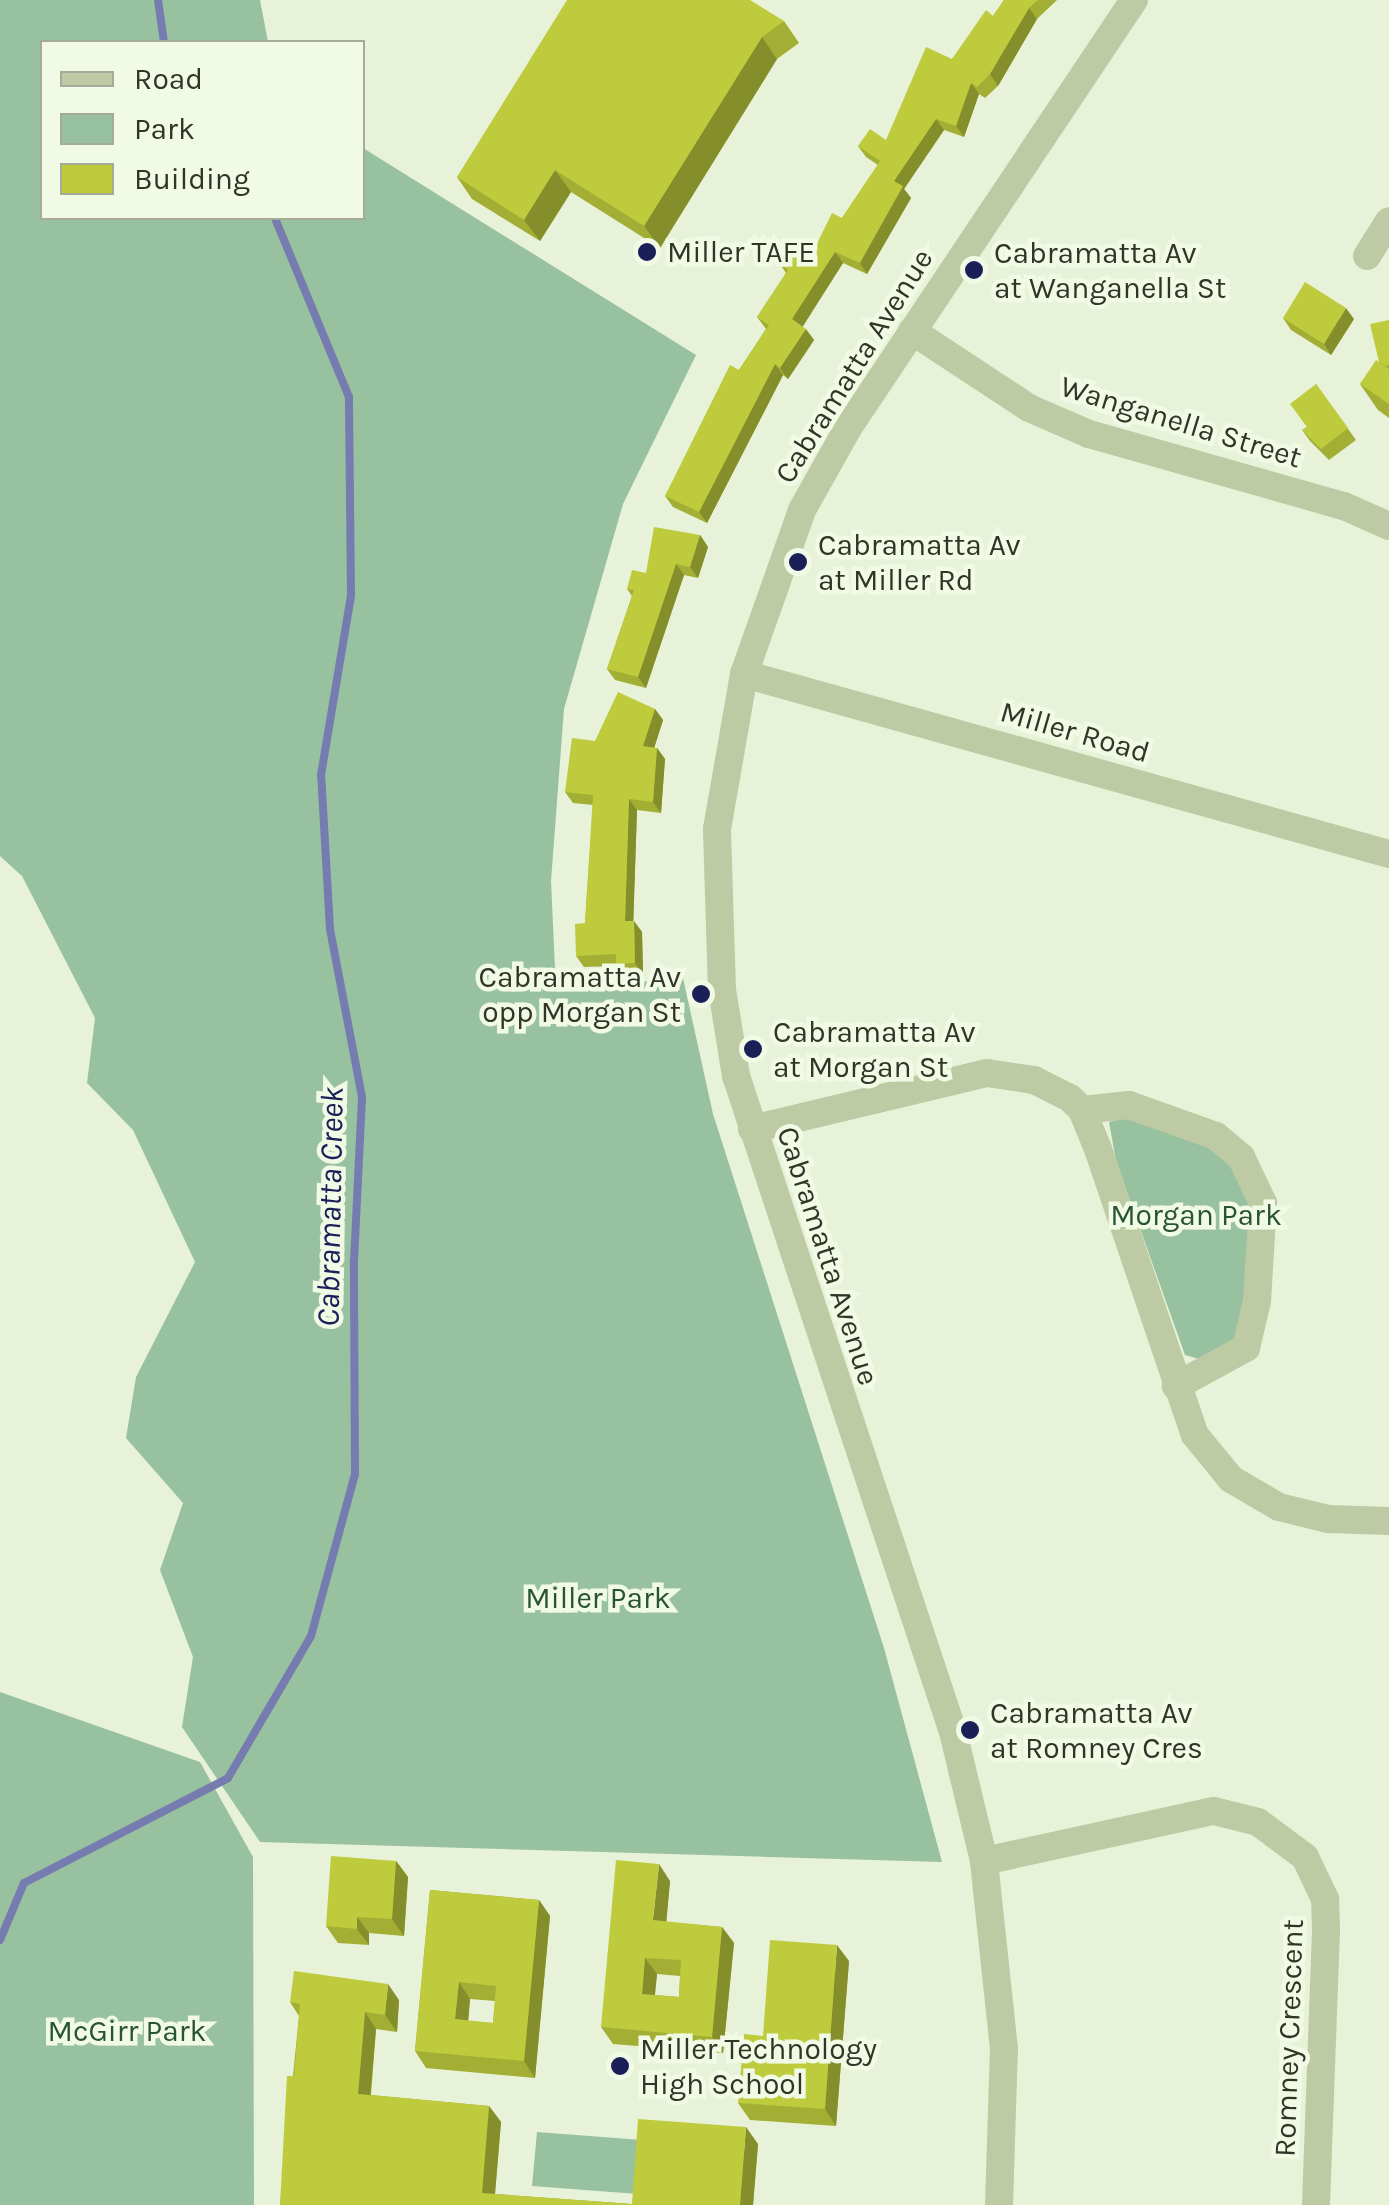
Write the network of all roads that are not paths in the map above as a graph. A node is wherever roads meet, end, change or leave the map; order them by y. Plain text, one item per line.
1 (1134, 0) edge
2 (1389, 221) edge
3 (1367, 256) dead end
4 (912, 330) junction
5 (1389, 526) edge
6 (744, 674) junction
7 (1389, 854) edge
8 (1082, 1110) junction
9 (752, 1130) junction
10 (1176, 1386) junction
11 (1389, 1521) edge
12 (984, 1860) junction
13 (999, 2205) edge
14 (1316, 2205) edge

1 - 4 street, Cabramatta Avenue
2 - 3 street
4 - 5 street, Wanganella Street
4 - 6 street, Cabramatta Avenue
6 - 7 street, Miller Road
6 - 9 street, Cabramatta Avenue
8 - 9 street
8 - 10 street
8 - 10 street
9 - 12 street, Cabramatta Avenue
10 - 11 street
12 - 13 street, Cabramatta Avenue
12 - 14 street, Romney Crescent

